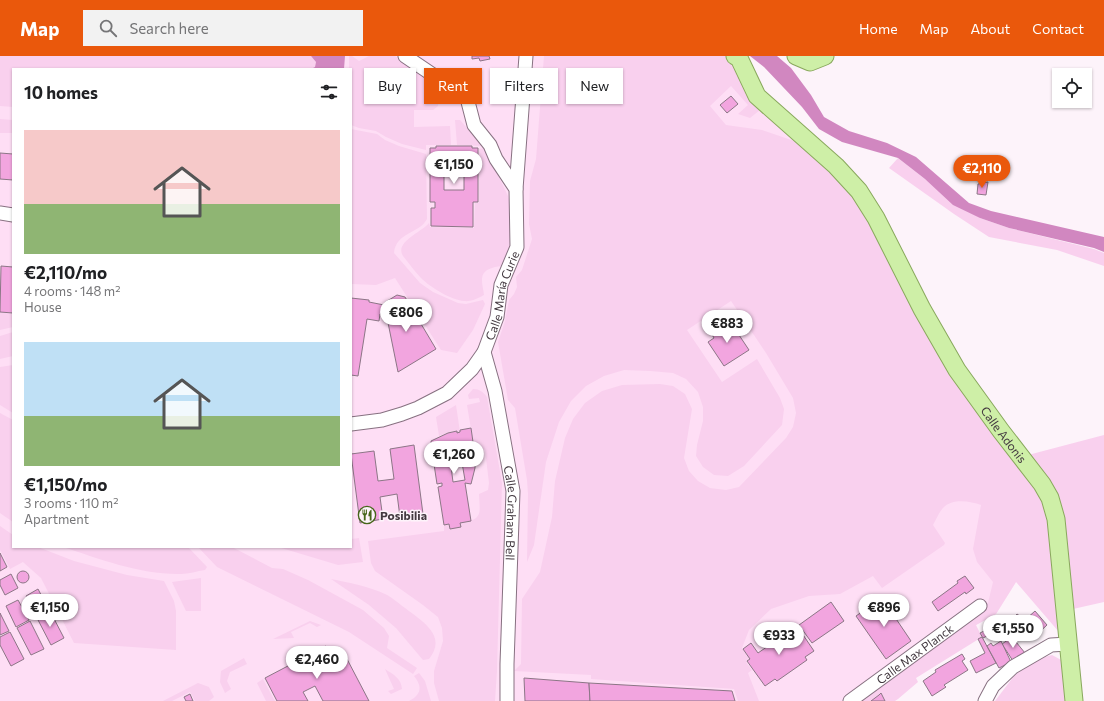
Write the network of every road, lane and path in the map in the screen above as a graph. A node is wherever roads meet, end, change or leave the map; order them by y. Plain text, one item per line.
1 (405, 56) edge
2 (526, 56) edge
3 (735, 56) edge
4 (796, 56) edge
5 (825, 56) edge
6 (516, 189) junction
7 (0, 213) edge
8 (12, 215) edge
9 (484, 352) junction
10 (352, 424) edge
11 (980, 606) dead end
12 (1068, 644) junction
13 (507, 701) edge
14 (850, 701) edge
15 (985, 701) edge
16 (1074, 701) edge

1 - 6 street
2 - 6 street, Calle María Curie
3 - 12 main road, Calle Adonis
4 - 5 main road
6 - 9 street, Calle María Curie
7 - 8 street
9 - 10 street, Calle María Curie
9 - 13 street, Calle Graham Bell
11 - 14 street, Calle Max Planck
12 - 15 street
12 - 16 main road, Calle Adonis

